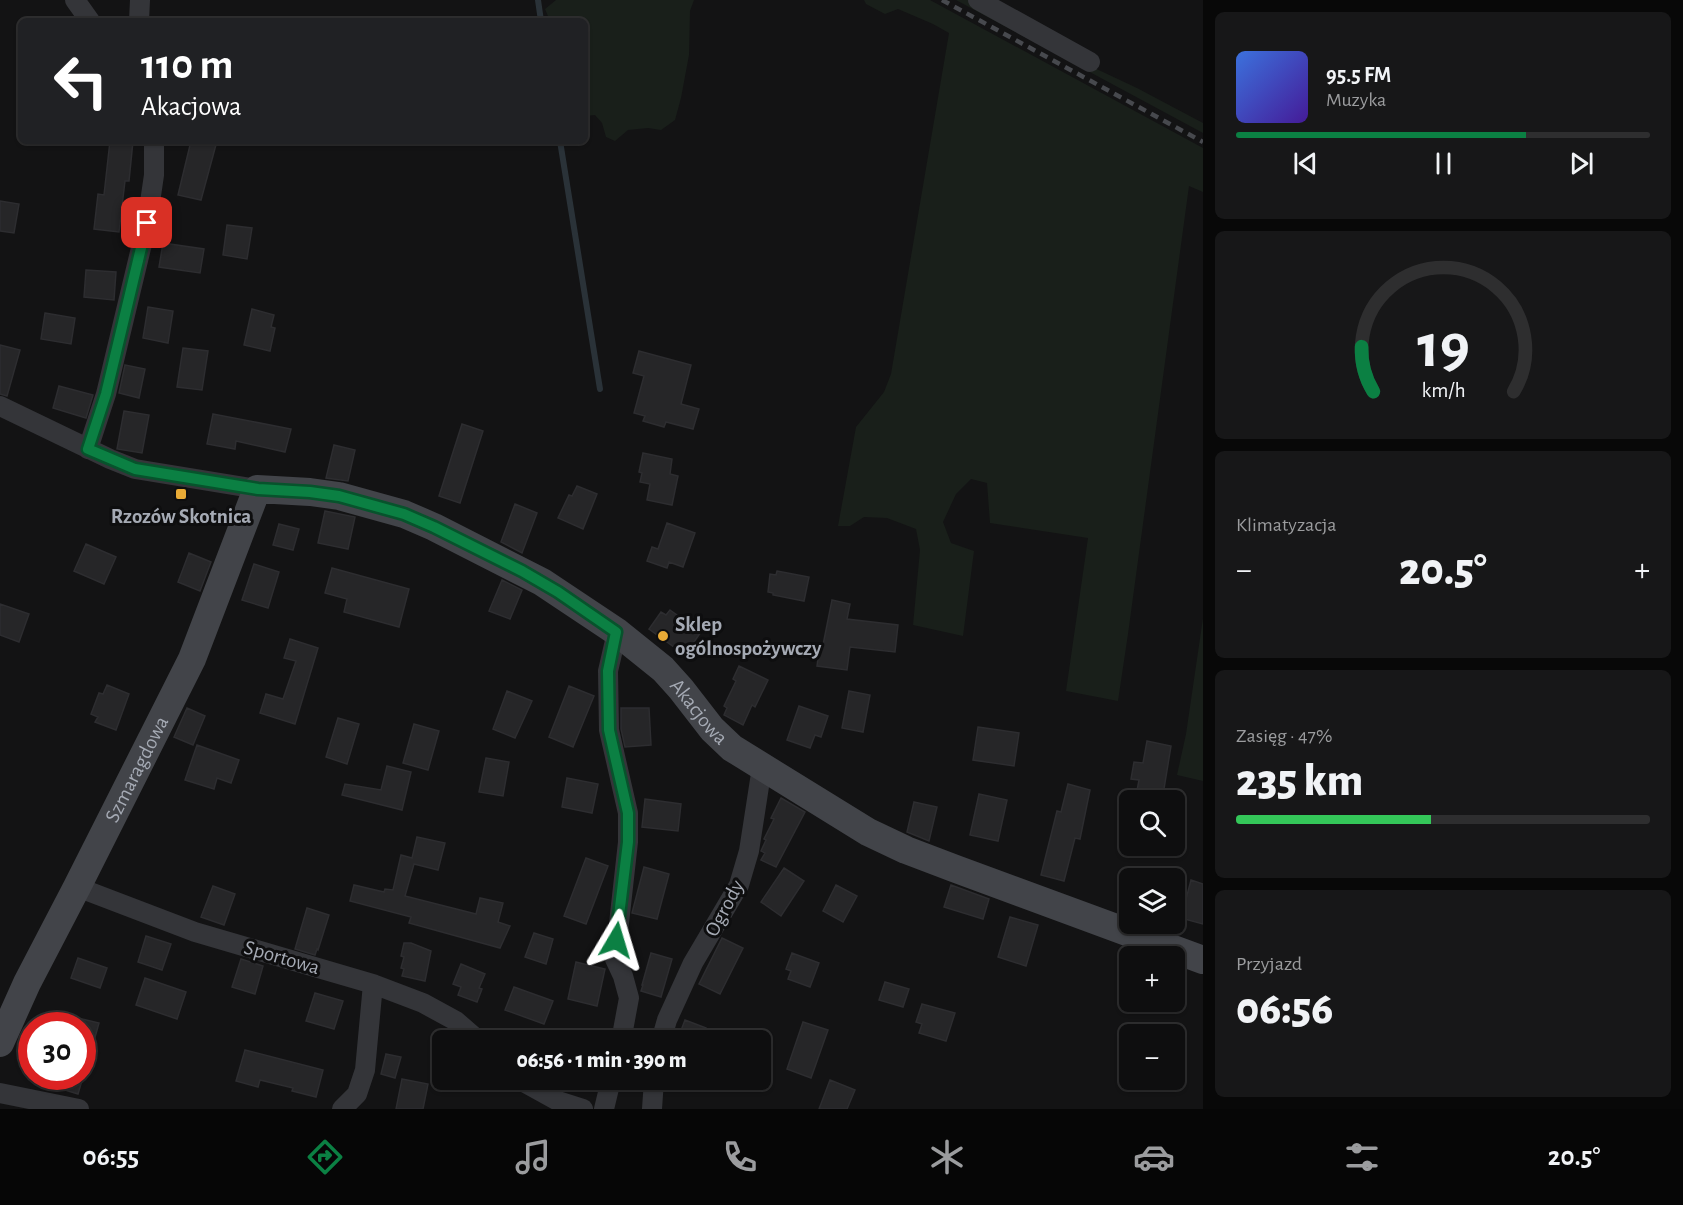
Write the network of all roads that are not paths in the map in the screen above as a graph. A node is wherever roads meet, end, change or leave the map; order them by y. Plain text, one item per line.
1 (75, 0) edge
2 (140, 0) edge
3 (978, 0) edge
4 (88, 18) edge
5 (139, 18) edge
6 (1090, 62) dead end
7 (154, 144) edge
8 (0, 406) edge
9 (88, 449) junction
10 (258, 489) junction
11 (616, 632) junction
12 (762, 766) junction
13 (77, 887) junction
14 (1203, 960) edge
15 (373, 984) junction
16 (466, 1030) edge
17 (623, 1030) edge
18 (664, 1030) edge
19 (0, 1043) edge
20 (360, 1084) junction
21 (538, 1090) edge
22 (609, 1090) edge
23 (653, 1090) edge
24 (0, 1092) edge
25 (79, 1109) edge
26 (342, 1109) edge
27 (367, 1109) edge
28 (583, 1109) edge
29 (604, 1109) edge
30 (652, 1109) edge

1 - 4 street
2 - 5 street
3 - 6 street
7 - 9 street
8 - 9 street, Akacjowa
9 - 10 street, Akacjowa
10 - 11 street, Akacjowa
10 - 13 street, Szmaragdowa
11 - 12 street, Akacjowa
11 - 17 street
12 - 14 street, Akacjowa
12 - 18 street, Ogrody
13 - 15 street, Sportowa
13 - 19 street, Szmaragdowa
15 - 16 street, Sportowa
15 - 20 street
20 - 26 street
20 - 27 street
21 - 28 street
22 - 29 street
23 - 30 street
24 - 25 street

